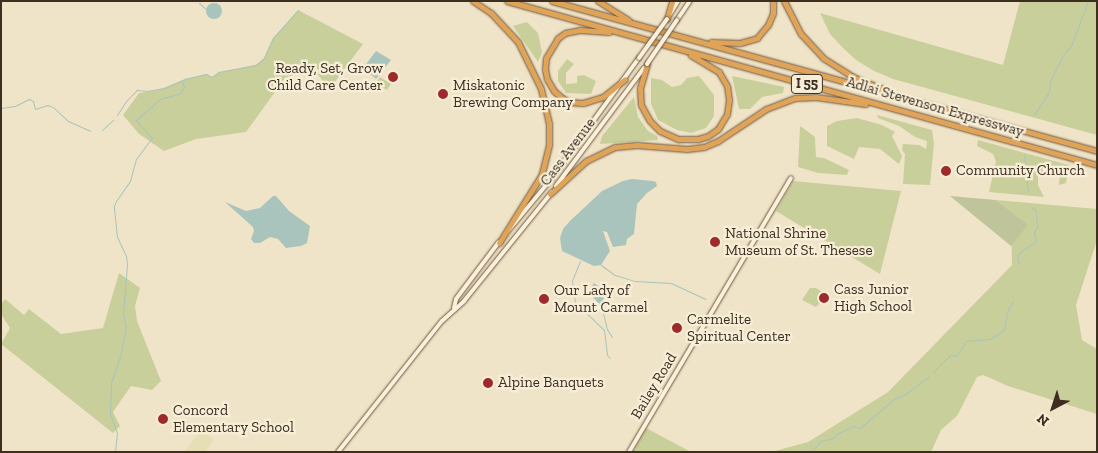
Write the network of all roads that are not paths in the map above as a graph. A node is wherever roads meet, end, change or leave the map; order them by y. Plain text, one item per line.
1 (473, 1) edge
2 (506, 1) edge
3 (552, 1) edge
4 (598, 1) edge
5 (672, 1) edge
6 (678, 1) edge
7 (690, 1) edge
8 (773, 1) edge
9 (784, 1) edge
10 (667, 19) junction
11 (641, 26) junction
12 (621, 32) junction
13 (701, 42) junction
14 (677, 49) junction
15 (647, 64) junction
16 (625, 79) junction
17 (904, 98) junction
18 (882, 106) junction
19 (1097, 151) edge
20 (1097, 165) edge
21 (791, 178) dead end
22 (550, 194) junction
23 (499, 243) junction
24 (454, 308) junction
25 (338, 452) edge
26 (629, 452) edge

1 - 23 highway
2 - 12 highway, Adlai Stevenson Expressway / I 55
3 - 11 highway, Adlai Stevenson Expressway / I 55
4 - 11 highway
5 - 10 highway
6 - 10 main road, Cass Avenue
7 - 15 main road, Cass Avenue, bridge
8 - 13 highway
9 - 17 highway
10 - 16 main road, Cass Avenue, bridge
11 - 13 highway, Adlai Stevenson Expressway / I 55
12 - 14 highway, Adlai Stevenson Expressway / I 55
12 - 16 highway
13 - 17 highway, Adlai Stevenson Expressway / I 55
14 - 15 highway
14 - 18 highway, Adlai Stevenson Expressway / I 55
15 - 22 main road, Cass Avenue
16 - 23 main road, Cass Avenue
17 - 19 highway, Adlai Stevenson Expressway / I 55
18 - 20 highway, Adlai Stevenson Expressway / I 55
18 - 22 highway
21 - 26 main road, Bailey Road
22 - 24 main road, Cass Avenue
23 - 24 main road, Cass Avenue
24 - 25 main road, Cass Avenue

